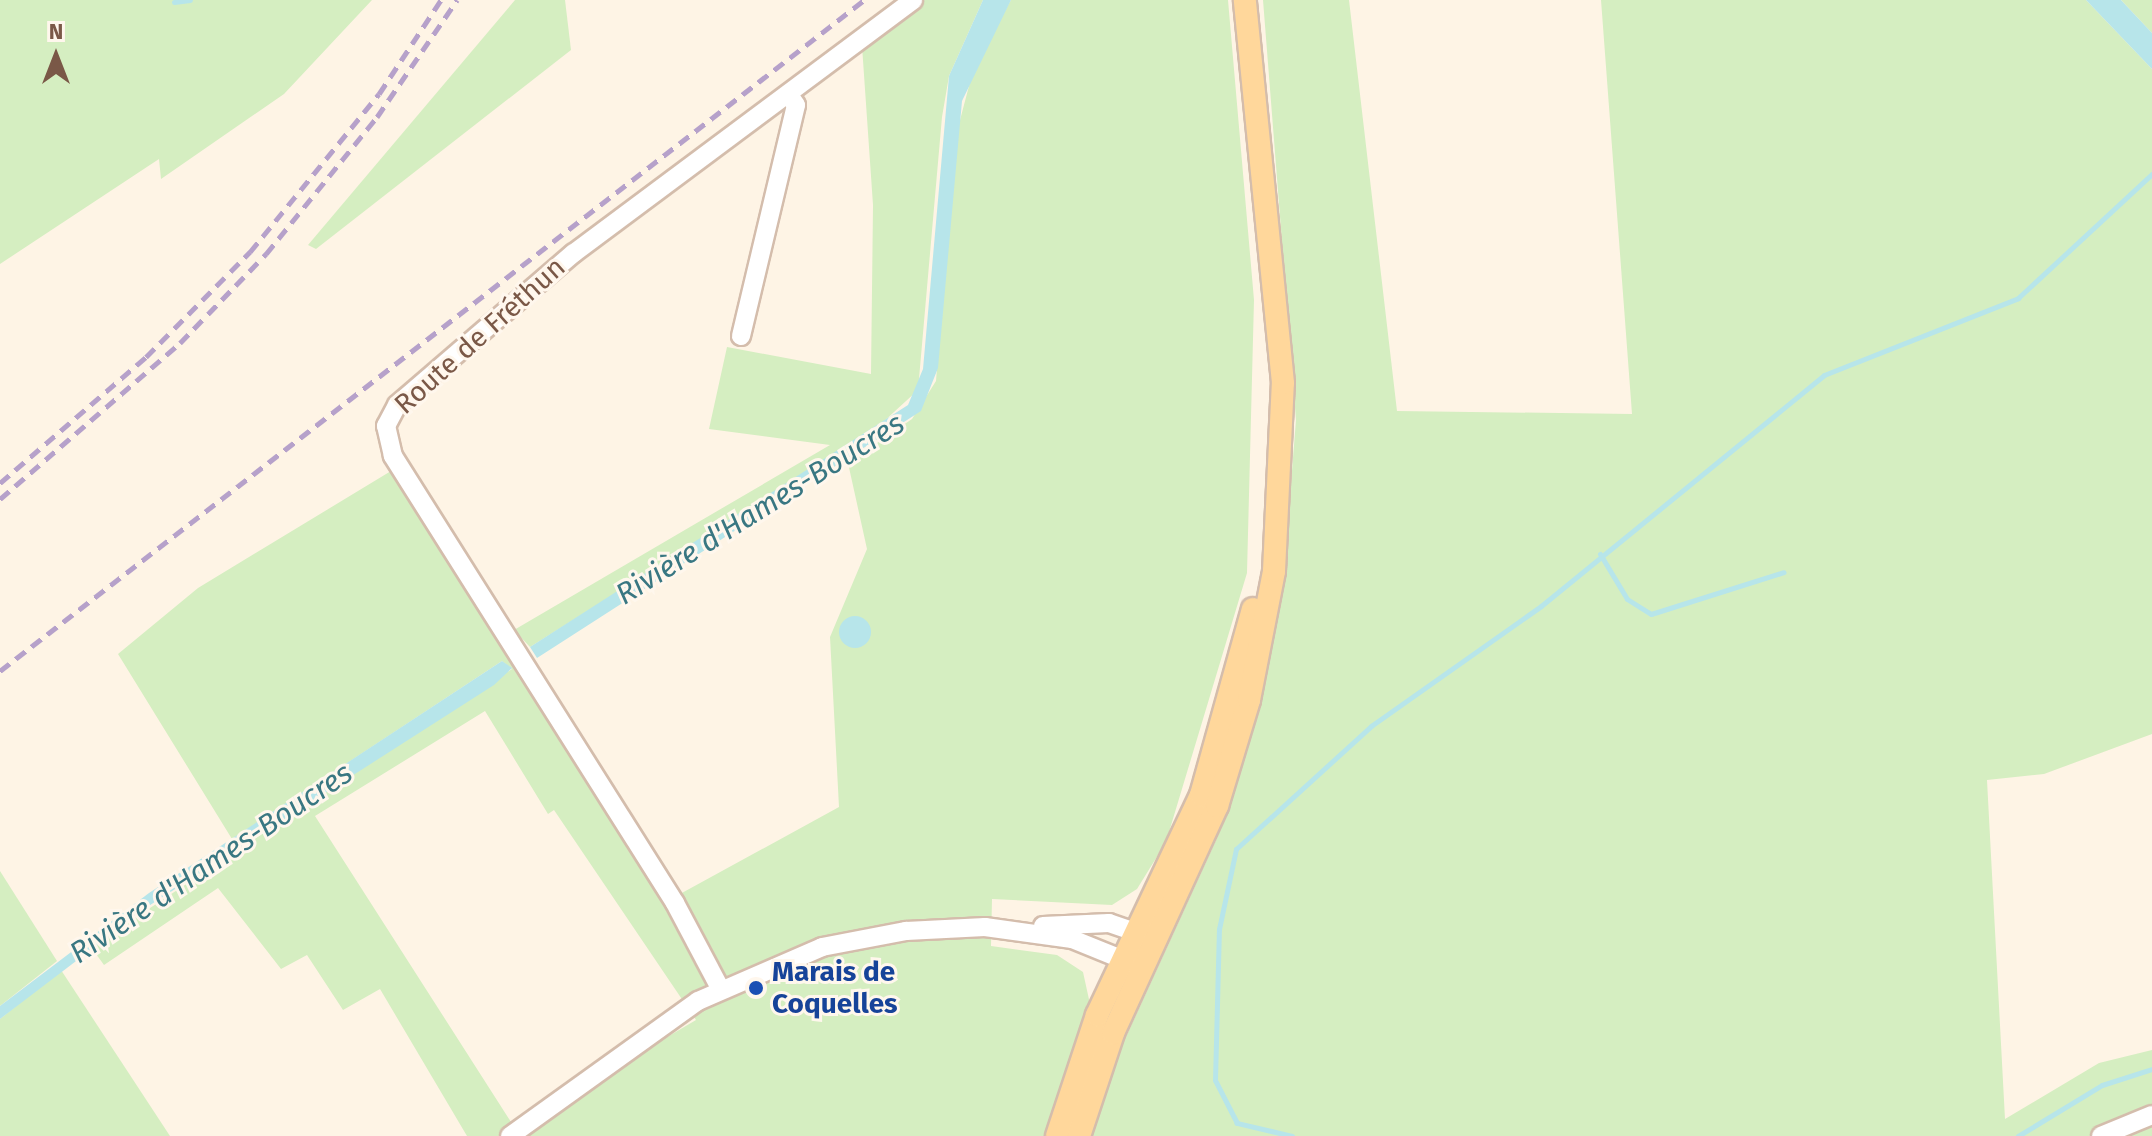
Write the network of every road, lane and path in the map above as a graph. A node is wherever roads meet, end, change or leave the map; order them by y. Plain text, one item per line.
1 (913, 0) edge
2 (1245, 0) edge
3 (789, 95) junction
4 (741, 336) dead end
5 (985, 927) junction
6 (1149, 936) junction
7 (1134, 964) junction
8 (720, 988) junction
9 (2152, 1115) edge
10 (510, 1136) edge
11 (1057, 1136) edge
12 (1079, 1136) edge
13 (2101, 1136) edge

1 - 3 street, Route de Fréthun
2 - 6 main road
3 - 4 street
3 - 8 street, Route de Fréthun
5 - 6 street
5 - 7 street
5 - 8 street
6 - 7 main road
7 - 11 main road
7 - 12 main road
8 - 10 street
9 - 13 street

